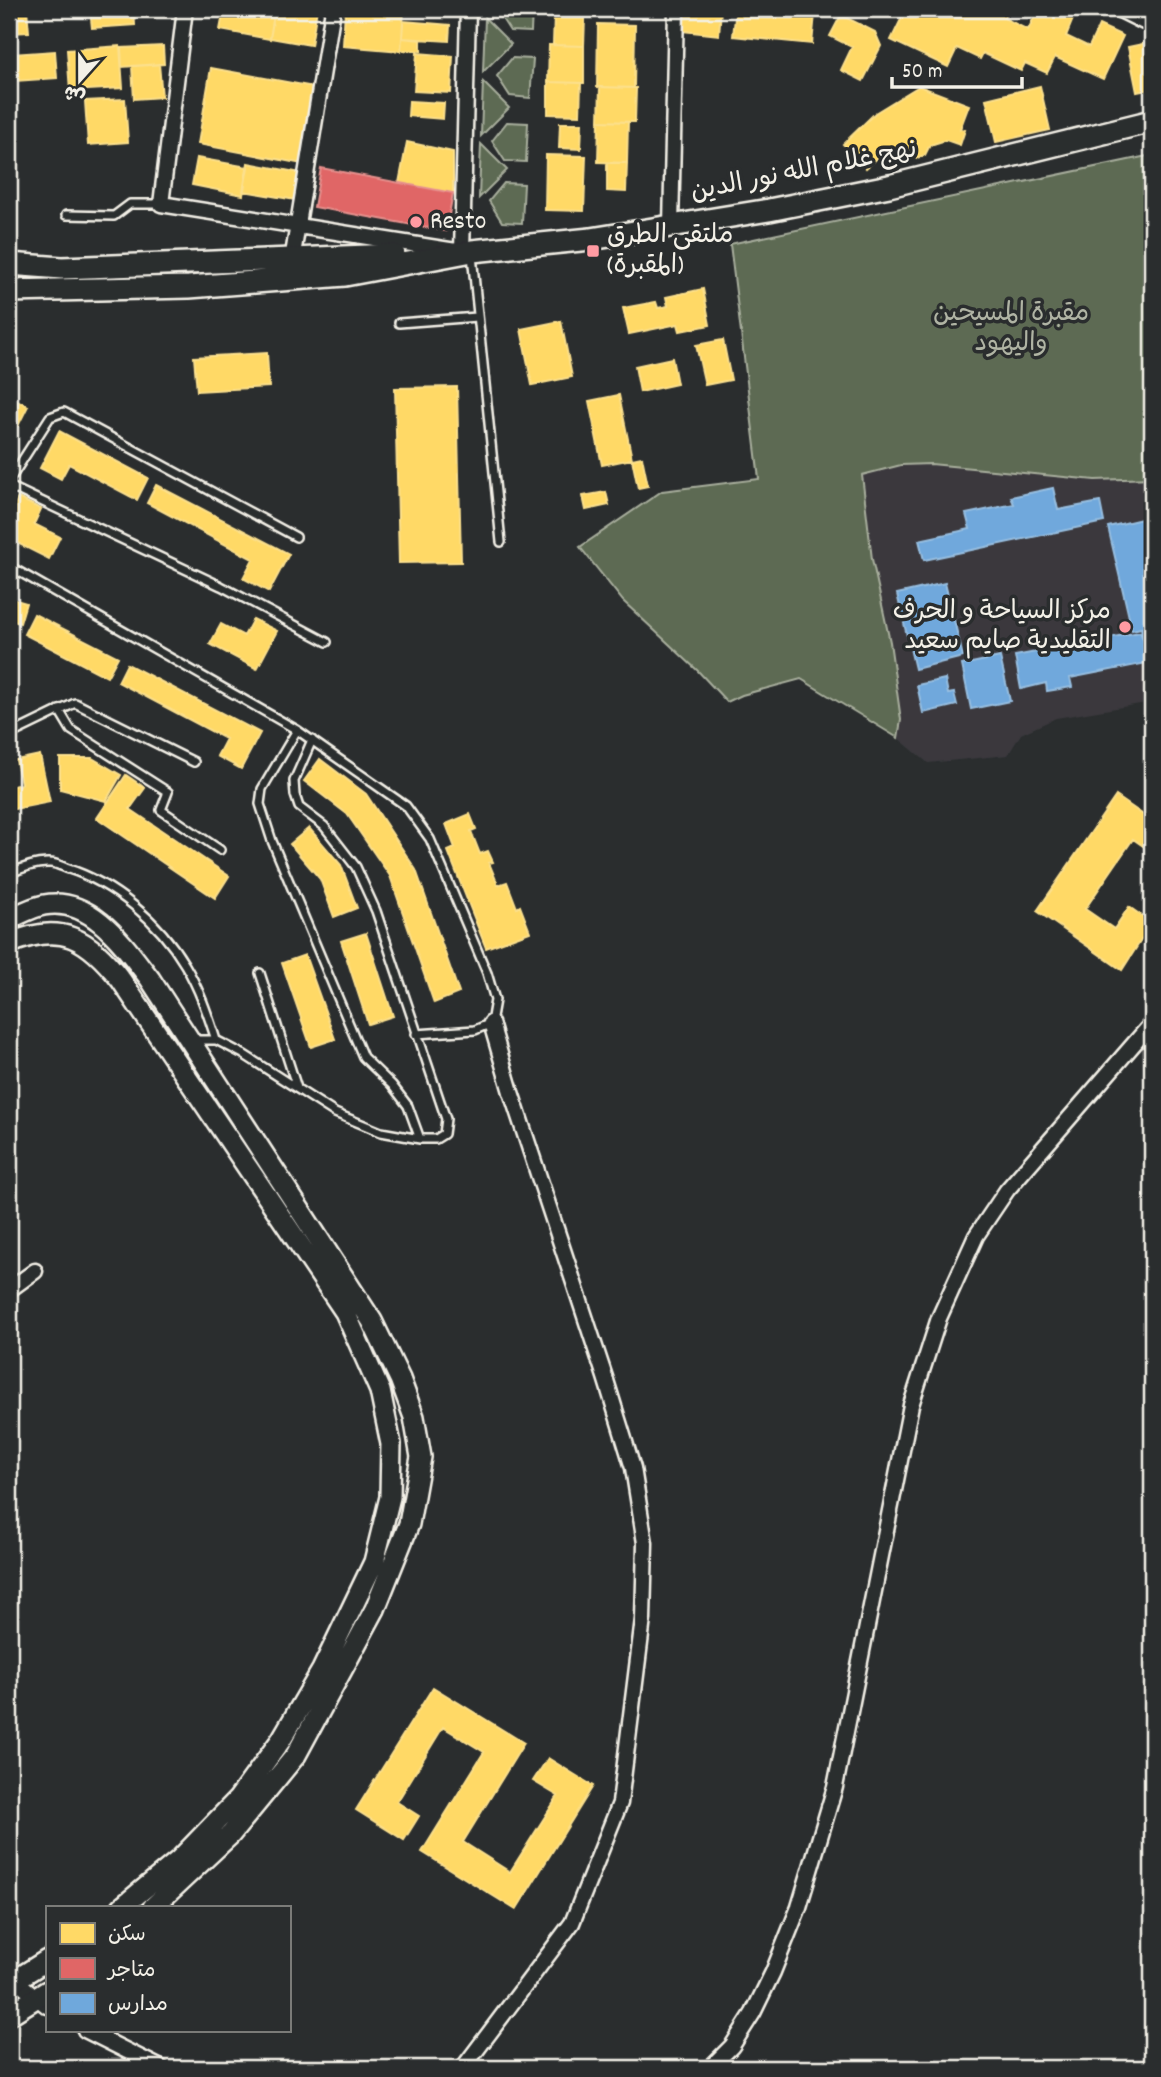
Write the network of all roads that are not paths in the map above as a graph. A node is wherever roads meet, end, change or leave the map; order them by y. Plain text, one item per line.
1 (185, 9) edge
2 (333, 9) edge
3 (468, 9) edge
4 (676, 9) edge
5 (1118, 9) edge
6 (1152, 21) edge
7 (1152, 121) edge
8 (161, 204) junction
9 (66, 215) dead end
10 (297, 225) junction
11 (671, 226) junction
12 (467, 252) junction
13 (9, 264) edge
14 (292, 269) junction
15 (9, 291) edge
16 (477, 317) junction
17 (399, 323) dead end
18 (9, 481) edge
19 (9, 486) edge
20 (296, 537) dead end
21 (501, 542) dead end
22 (9, 566) edge
23 (327, 642) dead end
24 (59, 710) junction
25 (297, 730) junction
26 (9, 735) edge
27 (312, 740) junction
28 (194, 762) dead end
29 (220, 850) dead end
30 (9, 874) edge
31 (9, 919) edge
32 (9, 944) edge
33 (260, 973) dead end
34 (491, 1023) junction
35 (1152, 1023) edge
36 (416, 1034) junction
37 (187, 1040) junction
38 (216, 1040) junction
39 (298, 1089) junction
40 (420, 1139) junction
41 (35, 1271) dead end
42 (9, 1290) edge
43 (123, 1906) edge
44 (154, 1906) edge
45 (46, 1961) edge
46 (12, 1982) edge
47 (44, 1999) edge
48 (9, 2015) edge
49 (89, 2032) edge
50 (161, 2068) edge
51 (463, 2068) edge
52 (710, 2068) edge

1 - 8 street
2 - 10 street
3 - 12 street
4 - 11 street
5 - 6 street
7 - 11 main road, نهج غلام الله نور الدين
8 - 9 lane
8 - 10 street
10 - 12 street
10 - 14 street
11 - 12 main road, نهج غلام الله نور الدين
12 - 14 main road, نهج غلام الله نور الدين
12 - 16 lane
13 - 14 main road
14 - 15 main road
16 - 17 lane
16 - 21 lane
18 - 20 lane
19 - 23 lane
22 - 25 lane
24 - 26 lane
24 - 28 lane
24 - 29 lane
25 - 27 lane
25 - 40 lane
27 - 34 lane
27 - 36 lane
30 - 38 lane
31 - 37 street
32 - 43 street
33 - 39 lane
34 - 36 lane
34 - 51 street
35 - 52 street
36 - 40 lane
37 - 38 lane
37 - 44 street
38 - 39 lane
39 - 40 lane
41 - 42 street
45 - 46 street
46 - 47 street
47 - 48 street
49 - 50 street

